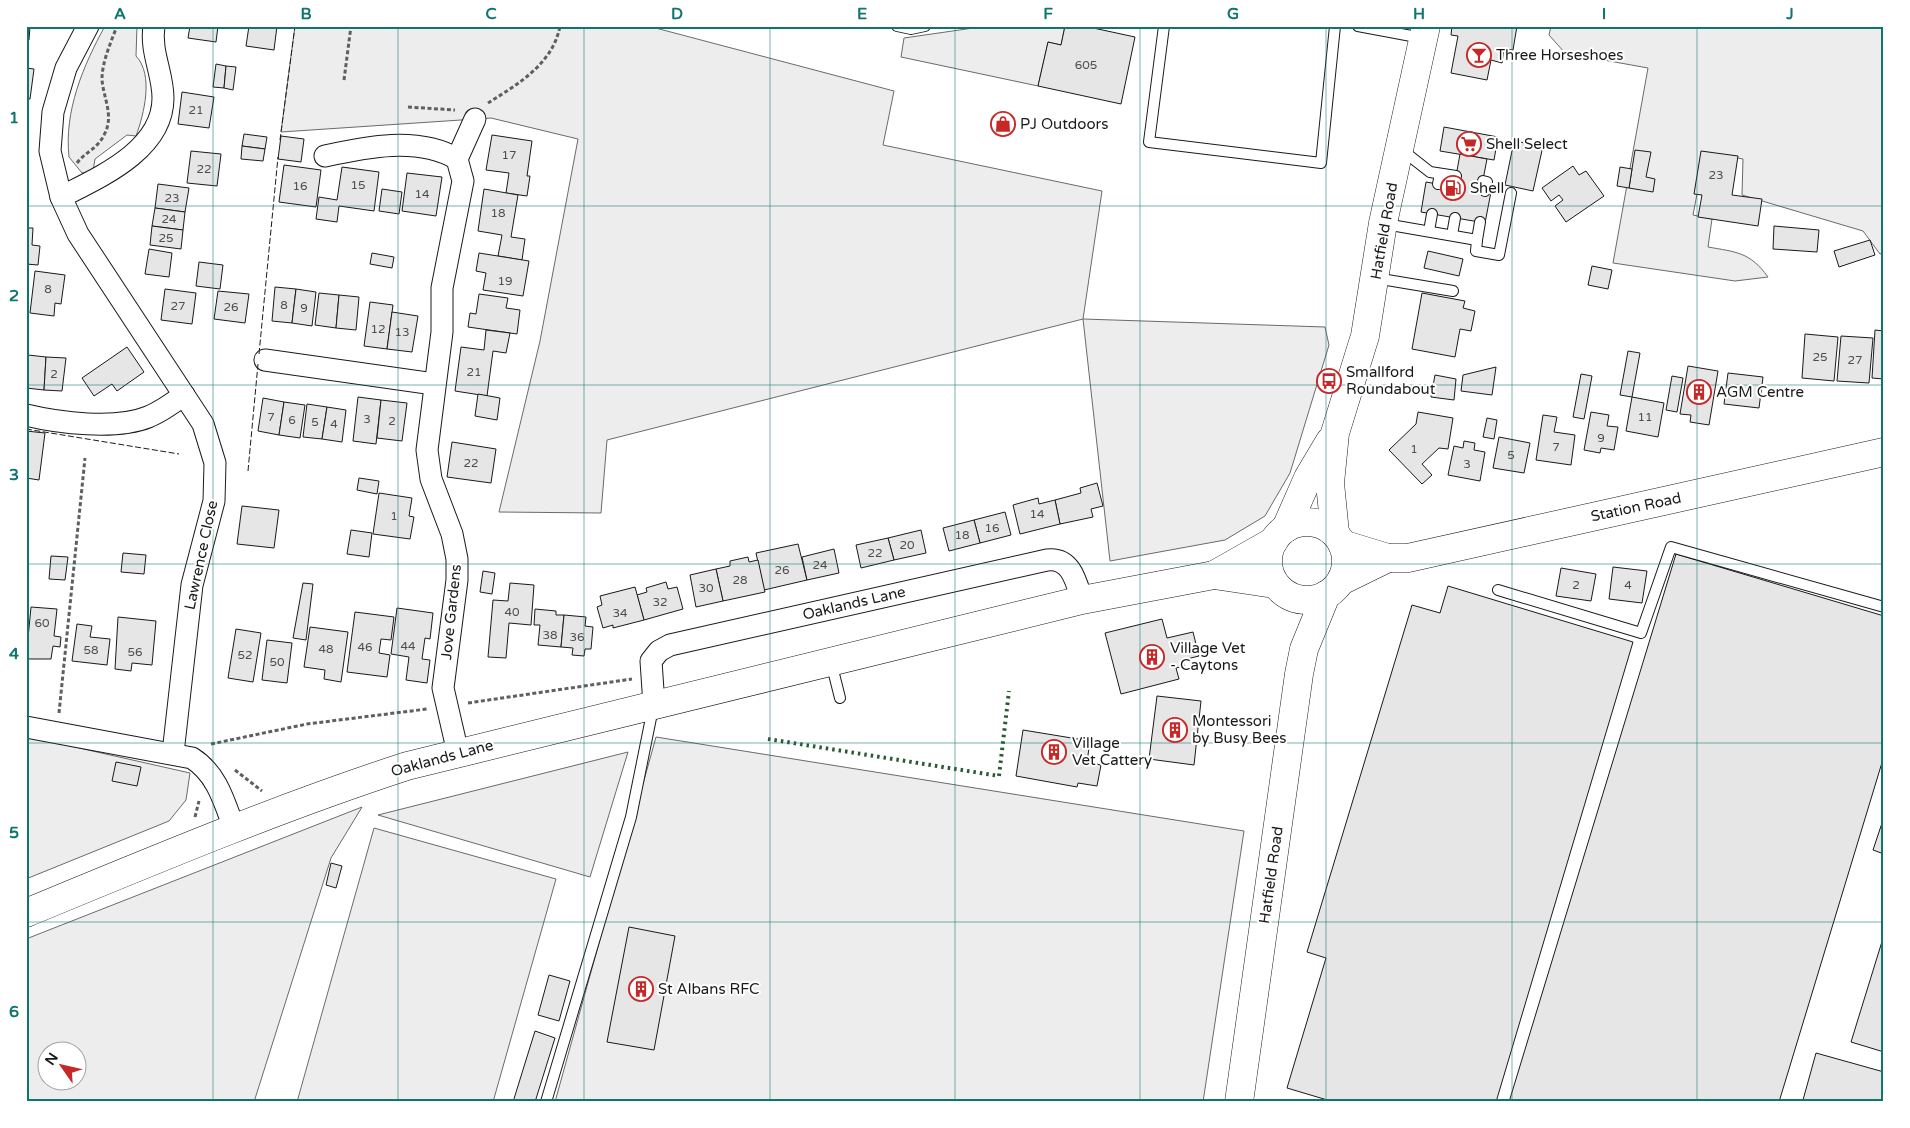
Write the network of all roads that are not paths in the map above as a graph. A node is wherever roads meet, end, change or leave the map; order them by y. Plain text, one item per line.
1 (88, 26) edge
2 (154, 26) edge
3 (897, 26) edge
4 (925, 26) edge
5 (1164, 26) edge
6 (1335, 26) edge
7 (1358, 26) edge
8 (1424, 32) edge
9 (478, 115) road end
10 (1399, 147) junction
11 (324, 156) dead end
12 (457, 159) junction
13 (1456, 176) dead end
14 (1511, 193) dead end
15 (61, 197) junction
16 (1432, 214) dead end
17 (1455, 218) dead end
18 (1480, 222) dead end
19 (1383, 223) junction
20 (1429, 231) junction
21 (1452, 235) junction
22 (1477, 240) junction
23 (1375, 278) junction
24 (1453, 291) dead end
25 (265, 360) dead end
26 (434, 384) junction
27 (184, 395) junction
28 (26, 415) edge
29 (1335, 433) junction
30 (1884, 452) edge
31 (1280, 534) junction
32 (1339, 538) junction
33 (1388, 558) junction
34 (1214, 575) junction
35 (1278, 587) junction
36 (1334, 588) junction
37 (1498, 590) dead end
38 (1082, 600) junction
39 (1884, 607) edge
40 (1304, 649) junction
41 (831, 661) junction
42 (840, 698) dead end
43 (654, 705) junction
44 (26, 727) edge
45 (173, 753) junction
46 (458, 753) junction
47 (234, 828) junction
48 (26, 913) edge
49 (546, 1102) edge
50 (1239, 1102) edge

1 - 15 street, Lawrence Close
2 - 15 street
3 - 4 lane
5 - 6 lane
7 - 8 lane
8 - 10 street, Hatfield Road
9 - 12 street
10 - 13 lane
10 - 19 street, Hatfield Road
11 - 12 street
12 - 26 street, Jove Gardens
14 - 22 lane
15 - 27 street, Lawrence Close
16 - 20 lane
17 - 21 lane
18 - 22 lane
19 - 20 lane
19 - 23 street, Hatfield Road
20 - 21 lane
21 - 22 lane
23 - 24 lane
23 - 29 street, Hatfield Road
25 - 26 street
26 - 46 street, Jove Gardens
27 - 28 street
27 - 45 street, Lawrence Close
29 - 31 street, Hatfield Road
29 - 32 street, Hatfield Road
30 - 33 street, Station Road
31 - 32 street
31 - 34 street, Oaklands Lane
31 - 35 street
32 - 33 street, Station Road
32 - 36 street
33 - 36 street, Station Road
34 - 35 street, Oaklands Lane
34 - 38 street, Oaklands Lane
35 - 36 street
35 - 40 street, Hatfield Road
36 - 40 street, Hatfield Road
37 - 39 lane
38 - 41 street, Oaklands Lane
38 - 43 street, Oaklands Lane
40 - 50 street, Hatfield Road
41 - 42 lane
41 - 43 street, Oaklands Lane
43 - 46 street, Oaklands Lane
43 - 49 lane
44 - 45 street
45 - 47 street
46 - 47 street, Oaklands Lane
47 - 48 street, Oaklands Lane

